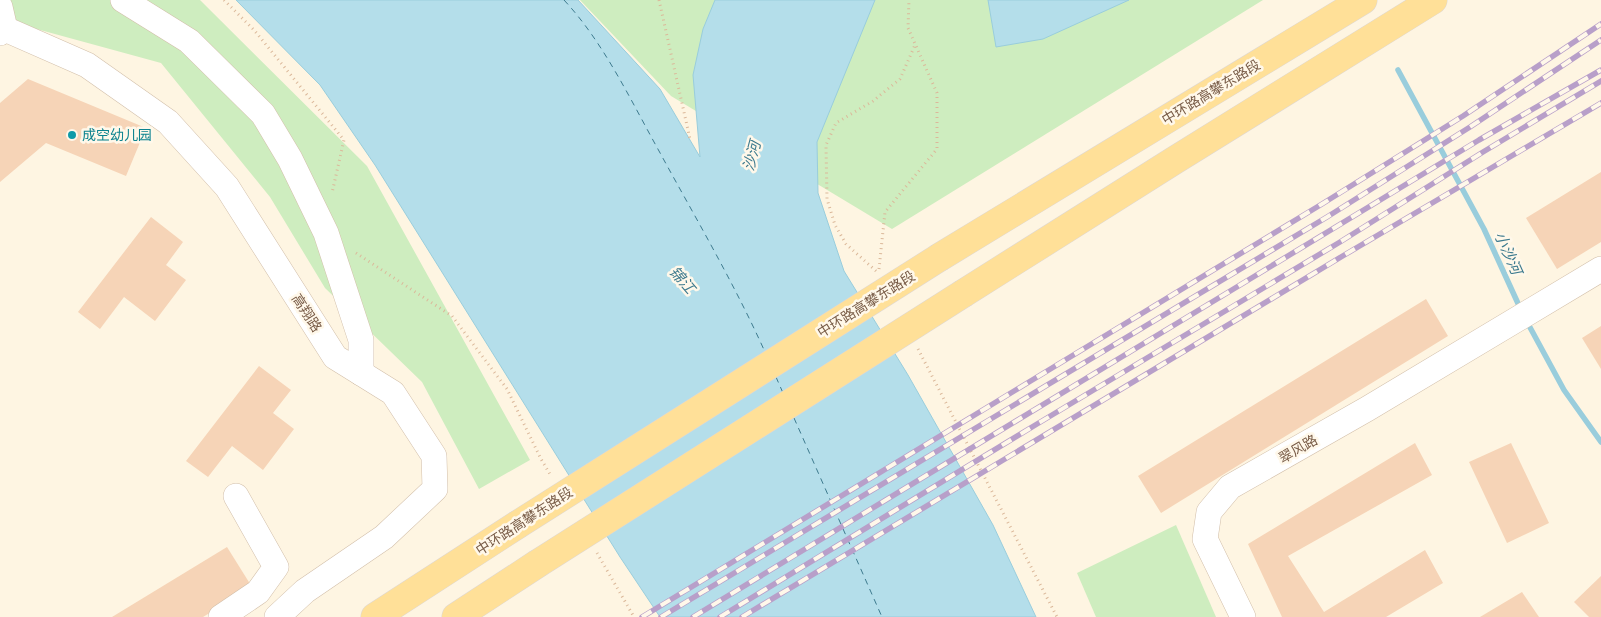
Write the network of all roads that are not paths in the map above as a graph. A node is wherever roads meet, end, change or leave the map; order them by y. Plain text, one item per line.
1 (123, 0) edge
2 (1363, 0) edge
3 (1433, 0) edge
4 (2, 23) edge
5 (1601, 269) edge
6 (361, 373) junction
7 (236, 496) dead end
8 (221, 617) edge
9 (277, 617) edge
10 (375, 617) edge
11 (456, 617) edge
12 (1243, 617) edge

1 - 6 street
2 - 10 main road, 中环路高攀东路段, bridge
3 - 11 main road, bridge
4 - 6 street, 高翔路
5 - 12 street, 翠风路
6 - 9 street, 高翔路
7 - 8 street

